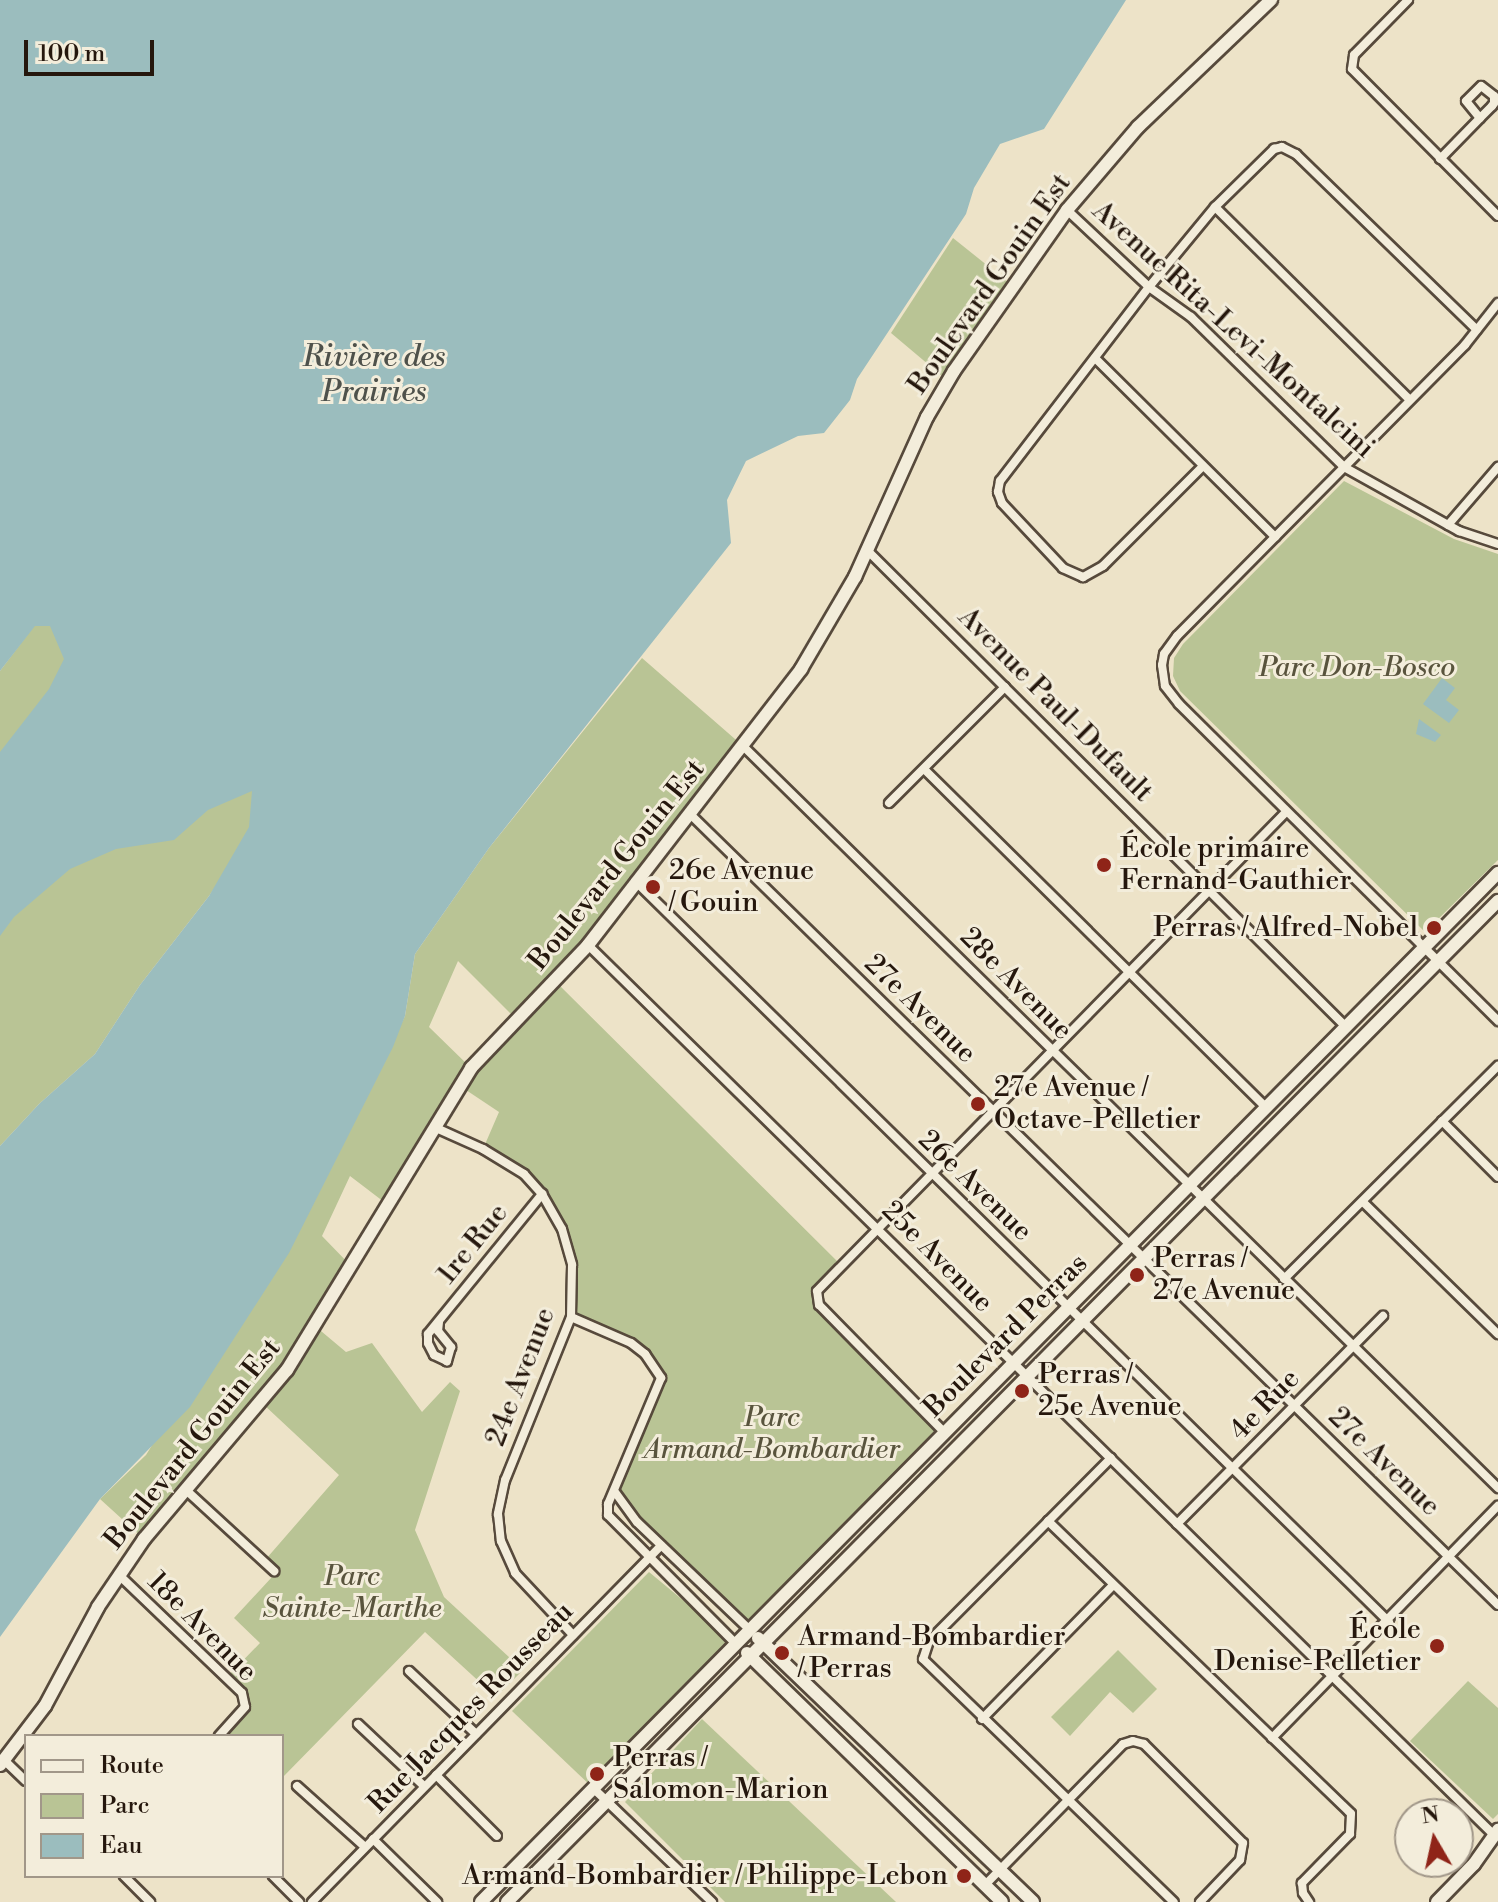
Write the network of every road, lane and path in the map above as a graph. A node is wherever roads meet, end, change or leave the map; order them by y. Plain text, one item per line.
1 (1271, 0) edge
2 (1408, 0) edge
3 (1480, 118) dead end
4 (1440, 159) junction
5 (1215, 207) junction
6 (1067, 210) junction
7 (1498, 216) edge
8 (1149, 287) junction
9 (1498, 303) edge
10 (1477, 330) junction
11 (1095, 358) junction
12 (1410, 400) junction
13 (1203, 466) junction
14 (1344, 467) junction
15 (1498, 467) edge
16 (1448, 525) junction
17 (1275, 537) junction
18 (1498, 544) edge
19 (867, 550) junction
20 (1005, 687) junction
21 (743, 746) junction
22 (924, 769) junction
23 (889, 803) dead end
24 (1286, 812) junction
25 (689, 813) junction
26 (1498, 873) edge
27 (635, 881) junction
28 (1209, 889) junction
29 (1498, 901) edge
30 (588, 945) junction
31 (1424, 947) junction
32 (1438, 961) junction
33 (1130, 972) junction
34 (1498, 1021) edge
35 (1346, 1027) junction
36 (1052, 1051) junction
37 (1498, 1066) edge
38 (1265, 1107) junction
39 (993, 1111) junction
40 (1442, 1121) junction
41 (434, 1127) junction
42 (932, 1174) junction
43 (1498, 1177) edge
44 (1189, 1186) junction
45 (542, 1194) junction
46 (1202, 1199) junction
47 (1363, 1202) junction
48 (877, 1229) junction
49 (1131, 1245) junction
50 (1144, 1258) junction
51 (1284, 1279) junction
52 (1069, 1307) junction
53 (1383, 1316) dead end
54 (571, 1317) junction
55 (1083, 1321) junction
56 (439, 1322) dead end
57 (1498, 1334) edge
58 (1353, 1347) junction
59 (1014, 1364) junction
60 (1027, 1377) junction
61 (1294, 1405) junction
62 (944, 1432) junction
63 (1111, 1458) junction
64 (1234, 1469) junction
65 (1498, 1488) edge
66 (186, 1490) junction
67 (615, 1492) junction
68 (1498, 1506) edge
69 (1048, 1521) junction
70 (1177, 1524) junction
71 (661, 1545) junction
72 (648, 1558) junction
73 (1450, 1558) junction
74 (274, 1571) dead end
75 (119, 1575) junction
76 (1113, 1585) junction
77 (1498, 1605) edge
78 (1389, 1622) junction
79 (750, 1630) junction
80 (573, 1635) junction
81 (763, 1642) junction
82 (737, 1645) junction
83 (750, 1656) junction
84 (409, 1671) dead end
85 (1334, 1678) junction
86 (982, 1719) junction
87 (358, 1724) dead end
88 (221, 1734) edge
89 (476, 1734) junction
90 (1272, 1738) junction
91 (2, 1762) edge
92 (436, 1775) junction
93 (24, 1779) edge
94 (297, 1786) dead end
95 (424, 1786) junction
96 (593, 1788) junction
97 (608, 1801) junction
98 (1069, 1801) junction
99 (1496, 1833) edge
100 (497, 1836) dead end
101 (373, 1839) junction
102 (365, 1847) junction
103 (1000, 1870) junction
104 (126, 1878) edge
105 (275, 1878) edge
106 (985, 1885) junction
107 (1440, 1901) edge
108 (150, 1902) edge
109 (299, 1902) edge
110 (312, 1902) edge
111 (437, 1902) edge
112 (481, 1902) edge
113 (507, 1902) edge
114 (712, 1902) edge
115 (1002, 1902) edge
116 (1033, 1902) edge
117 (1174, 1902) edge
118 (1200, 1902) edge
119 (1309, 1902) edge

1 - 6 street, Boulevard Gouin Est
2 - 4 street
3 - 4 street
4 - 7 street
5 - 8 street
5 - 10 street
5 - 12 street
6 - 8 street, Avenue Rita-Levi-Montalcini
6 - 19 street, Boulevard Gouin Est
8 - 11 street
8 - 14 street, Avenue Rita-Levi-Montalcini
9 - 10 street
10 - 12 street
11 - 13 street
11 - 13 street
12 - 14 street
13 - 17 street
14 - 16 street, Avenue Rita-Levi-Montalcini
14 - 17 street
15 - 16 street
16 - 18 street, Avenue Rita-Levi-Montalcini
17 - 24 street
19 - 20 street, Avenue Paul-Dufault
19 - 21 street, Boulevard Gouin Est
20 - 22 street
20 - 28 street, Avenue Paul-Dufault
21 - 25 street, Boulevard Gouin Est
21 - 36 street, 28e Avenue
22 - 23 street
22 - 33 street
24 - 28 street
24 - 31 street
25 - 27 street, Boulevard Gouin Est
25 - 39 street, 27e Avenue
26 - 31 street, Boulevard Perras
27 - 30 street, Boulevard Gouin Est
27 - 42 street, 26e Avenue
28 - 33 street
28 - 35 street, Avenue Paul-Dufault
29 - 32 street, Boulevard Perras
30 - 41 street, Boulevard Gouin Est
30 - 48 street, 25e Avenue
31 - 32 street
31 - 35 street, Boulevard Perras
32 - 34 street
32 - 46 street, Boulevard Perras
33 - 36 street
33 - 38 street
35 - 38 street, Boulevard Perras
36 - 39 street
36 - 44 street, 28e Avenue
37 - 40 street
38 - 44 street, Boulevard Perras
39 - 42 street
39 - 49 street, 27e Avenue
40 - 43 street
40 - 47 street
41 - 45 street, 24e Avenue
41 - 66 street, Boulevard Gouin Est
42 - 48 street
42 - 52 street, 26e Avenue
44 - 46 street, 28e Avenue
44 - 49 street, Boulevard Perras
45 - 54 street, 24e Avenue
45 - 56 street, 1re Rue
46 - 50 street, Boulevard Perras
46 - 51 street, 28e Avenue
47 - 51 street
47 - 57 street
48 - 59 street, 25e Avenue
48 - 62 street
49 - 50 street, 27e Avenue
49 - 52 street, Boulevard Perras
50 - 55 street, Boulevard Perras
50 - 61 street, 27e Avenue
51 - 58 street, 28e Avenue
52 - 55 street, 26e Avenue
52 - 59 street, Boulevard Perras
53 - 58 street, 4e Rue
54 - 67 street
54 - 80 street, 24e Avenue
55 - 60 street, Boulevard Perras
55 - 64 street, 26e Avenue
58 - 61 street, 4e Rue
58 - 65 street, 28e Avenue
59 - 60 street, 25e Avenue
59 - 62 street, Boulevard Perras
60 - 63 street, 25e Avenue
60 - 81 street, Boulevard Perras
61 - 64 street, 4e Rue
61 - 73 street, 27e Avenue
62 - 79 street, Boulevard Perras
63 - 69 street
63 - 70 street, 25e Avenue
64 - 70 street, 4e Rue
64 - 78 street, 26e Avenue
66 - 74 street
66 - 75 street, Boulevard Gouin Est
67 - 71 street
67 - 72 street
68 - 73 street
69 - 76 street
69 - 86 street
70 - 85 street, 25e Avenue
71 - 72 street, Rue Jacques Rousseau
71 - 79 street
72 - 80 street, Rue Jacques Rousseau
72 - 82 street
73 - 77 street, 27e Avenue
73 - 78 street
75 - 88 street, 18e Avenue
75 - 91 street, Boulevard Gouin Est
76 - 86 street
76 - 90 street
78 - 85 street
79 - 81 street
79 - 82 street, Boulevard Perras
80 - 89 street, Rue Jacques Rousseau
81 - 83 street, Boulevard Perras
81 - 103 street
82 - 83 street
82 - 96 street, Boulevard Perras
83 - 97 street, Boulevard Perras
83 - 106 street
84 - 89 street
85 - 90 street
85 - 99 street, 25e Avenue
86 - 98 street
87 - 95 street
89 - 92 street, Rue Jacques Rousseau
90 - 119 street
91 - 93 street
92 - 95 street, Rue Jacques Rousseau
92 - 100 street
94 - 102 street
95 - 101 street, Rue Jacques Rousseau
96 - 97 street
96 - 112 street, Boulevard Perras
97 - 113 street, Boulevard Perras
97 - 114 street
98 - 103 street
98 - 117 street
98 - 118 street
99 - 107 street
101 - 102 street, Rue Jacques Rousseau
101 - 111 street
102 - 110 street, Rue Jacques Rousseau
103 - 106 street
103 - 116 street
104 - 108 street
105 - 109 street
106 - 115 street

